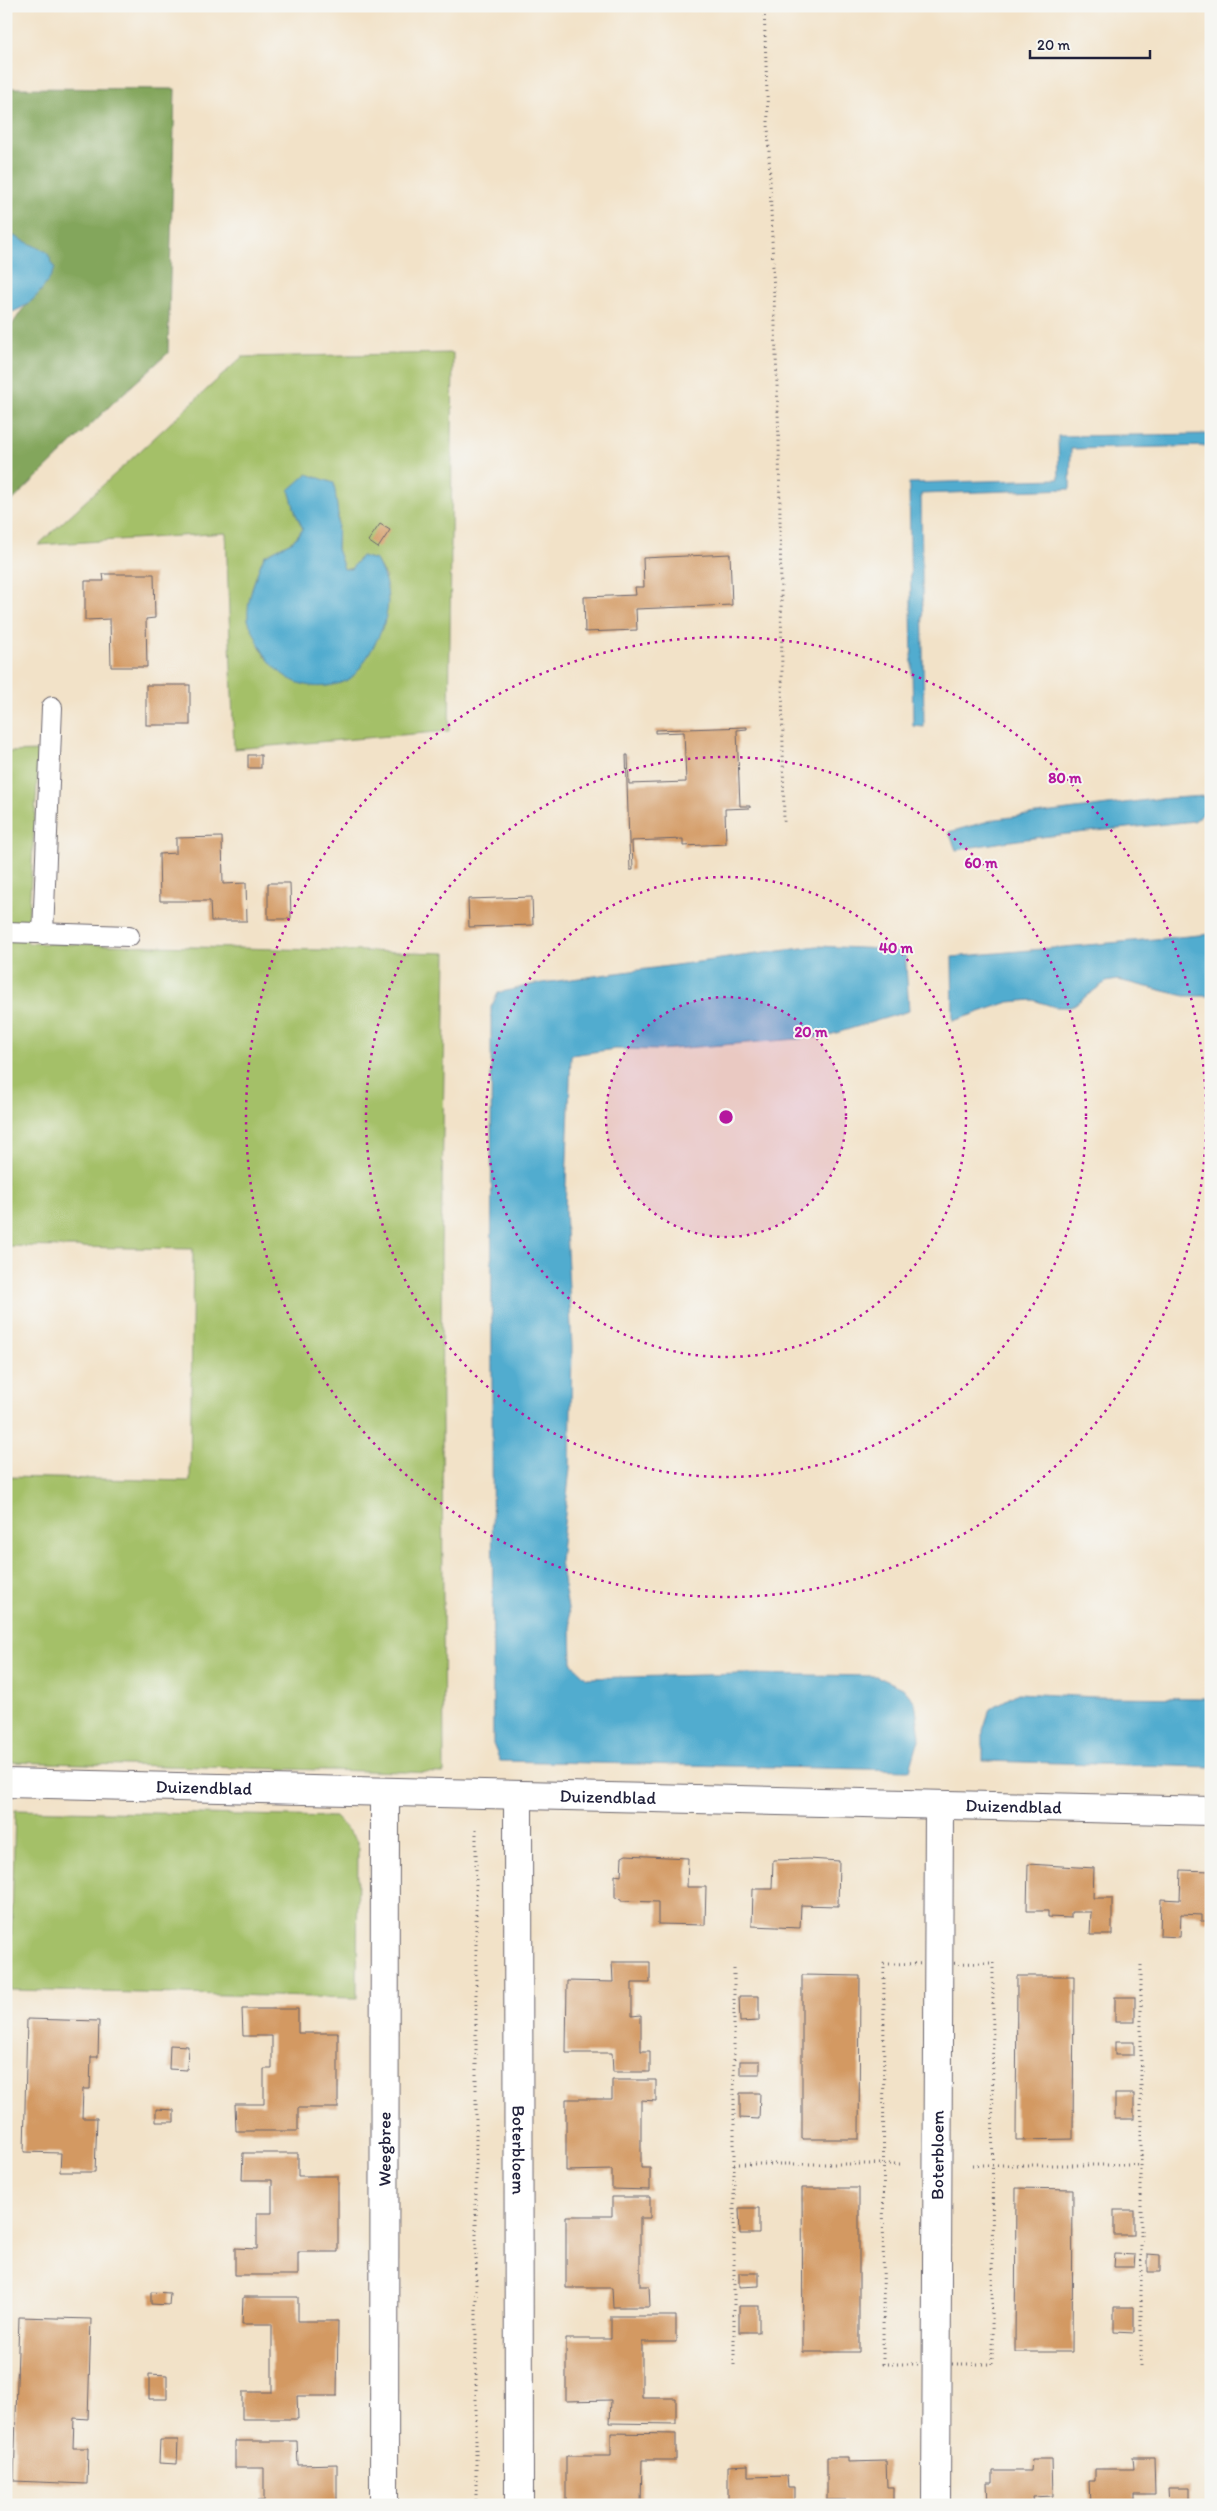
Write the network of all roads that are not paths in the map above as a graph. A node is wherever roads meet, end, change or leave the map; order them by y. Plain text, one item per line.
1 (52, 707) dead end
2 (6, 932) edge
3 (43, 934) junction
4 (130, 936) dead end
5 (6, 1783) edge
6 (384, 1792) junction
7 (518, 1796) junction
8 (939, 1805) junction
9 (1211, 1811) edge
10 (384, 2505) edge
11 (519, 2505) edge
12 (936, 2505) edge

1 - 3 lane
2 - 3 lane
3 - 4 lane
5 - 6 street, Duizendblad
6 - 7 street, Duizendblad
6 - 10 street, Weegbree
7 - 8 street, Duizendblad
7 - 11 street, Boterbloem
8 - 9 street, Duizendblad
8 - 12 street, Boterbloem

